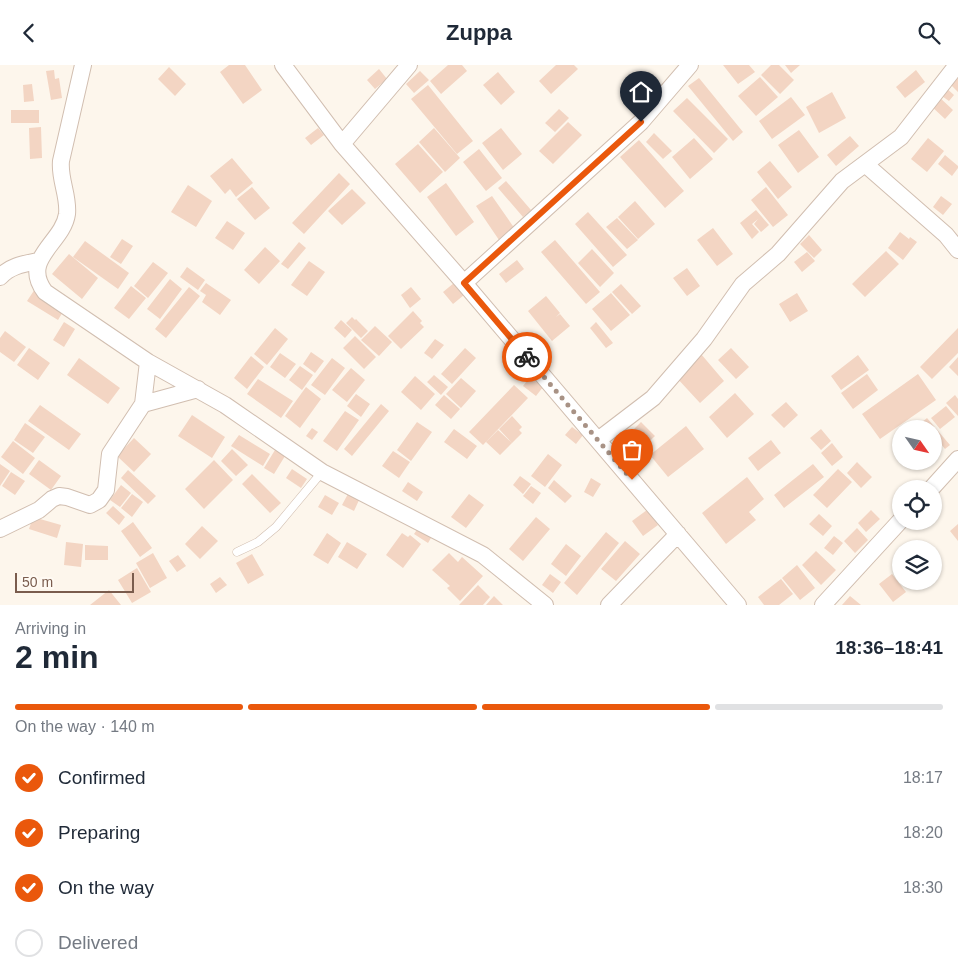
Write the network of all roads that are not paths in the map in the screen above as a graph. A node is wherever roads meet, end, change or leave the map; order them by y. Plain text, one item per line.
1 (83, 65) edge
2 (283, 65) edge
3 (409, 65) edge
4 (690, 65) edge
5 (957, 65) edge
6 (342, 144) junction
7 (865, 164) junction
8 (958, 250) edge
9 (38, 261) junction
10 (0, 277) edge
11 (464, 283) junction
12 (148, 362) junction
13 (198, 389) junction
14 (143, 404) junction
15 (598, 440) junction
16 (958, 459) edge
17 (322, 472) junction
18 (938, 480) edge
19 (0, 529) edge
20 (892, 530) edge
21 (678, 534) junction
22 (237, 552) dead end
23 (545, 605) edge
24 (609, 605) edge
25 (738, 605) edge
26 (823, 605) edge

1 - 9 street
2 - 6 street
3 - 6 street
4 - 11 street
5 - 7 street
6 - 11 street
7 - 8 street
7 - 15 street
9 - 10 street
9 - 12 street
11 - 15 street
12 - 13 street
12 - 14 street
13 - 14 street
13 - 17 street
14 - 19 street
15 - 21 street
16 - 18 street
17 - 22 lane
17 - 23 street
20 - 26 street
21 - 24 street
21 - 25 street

